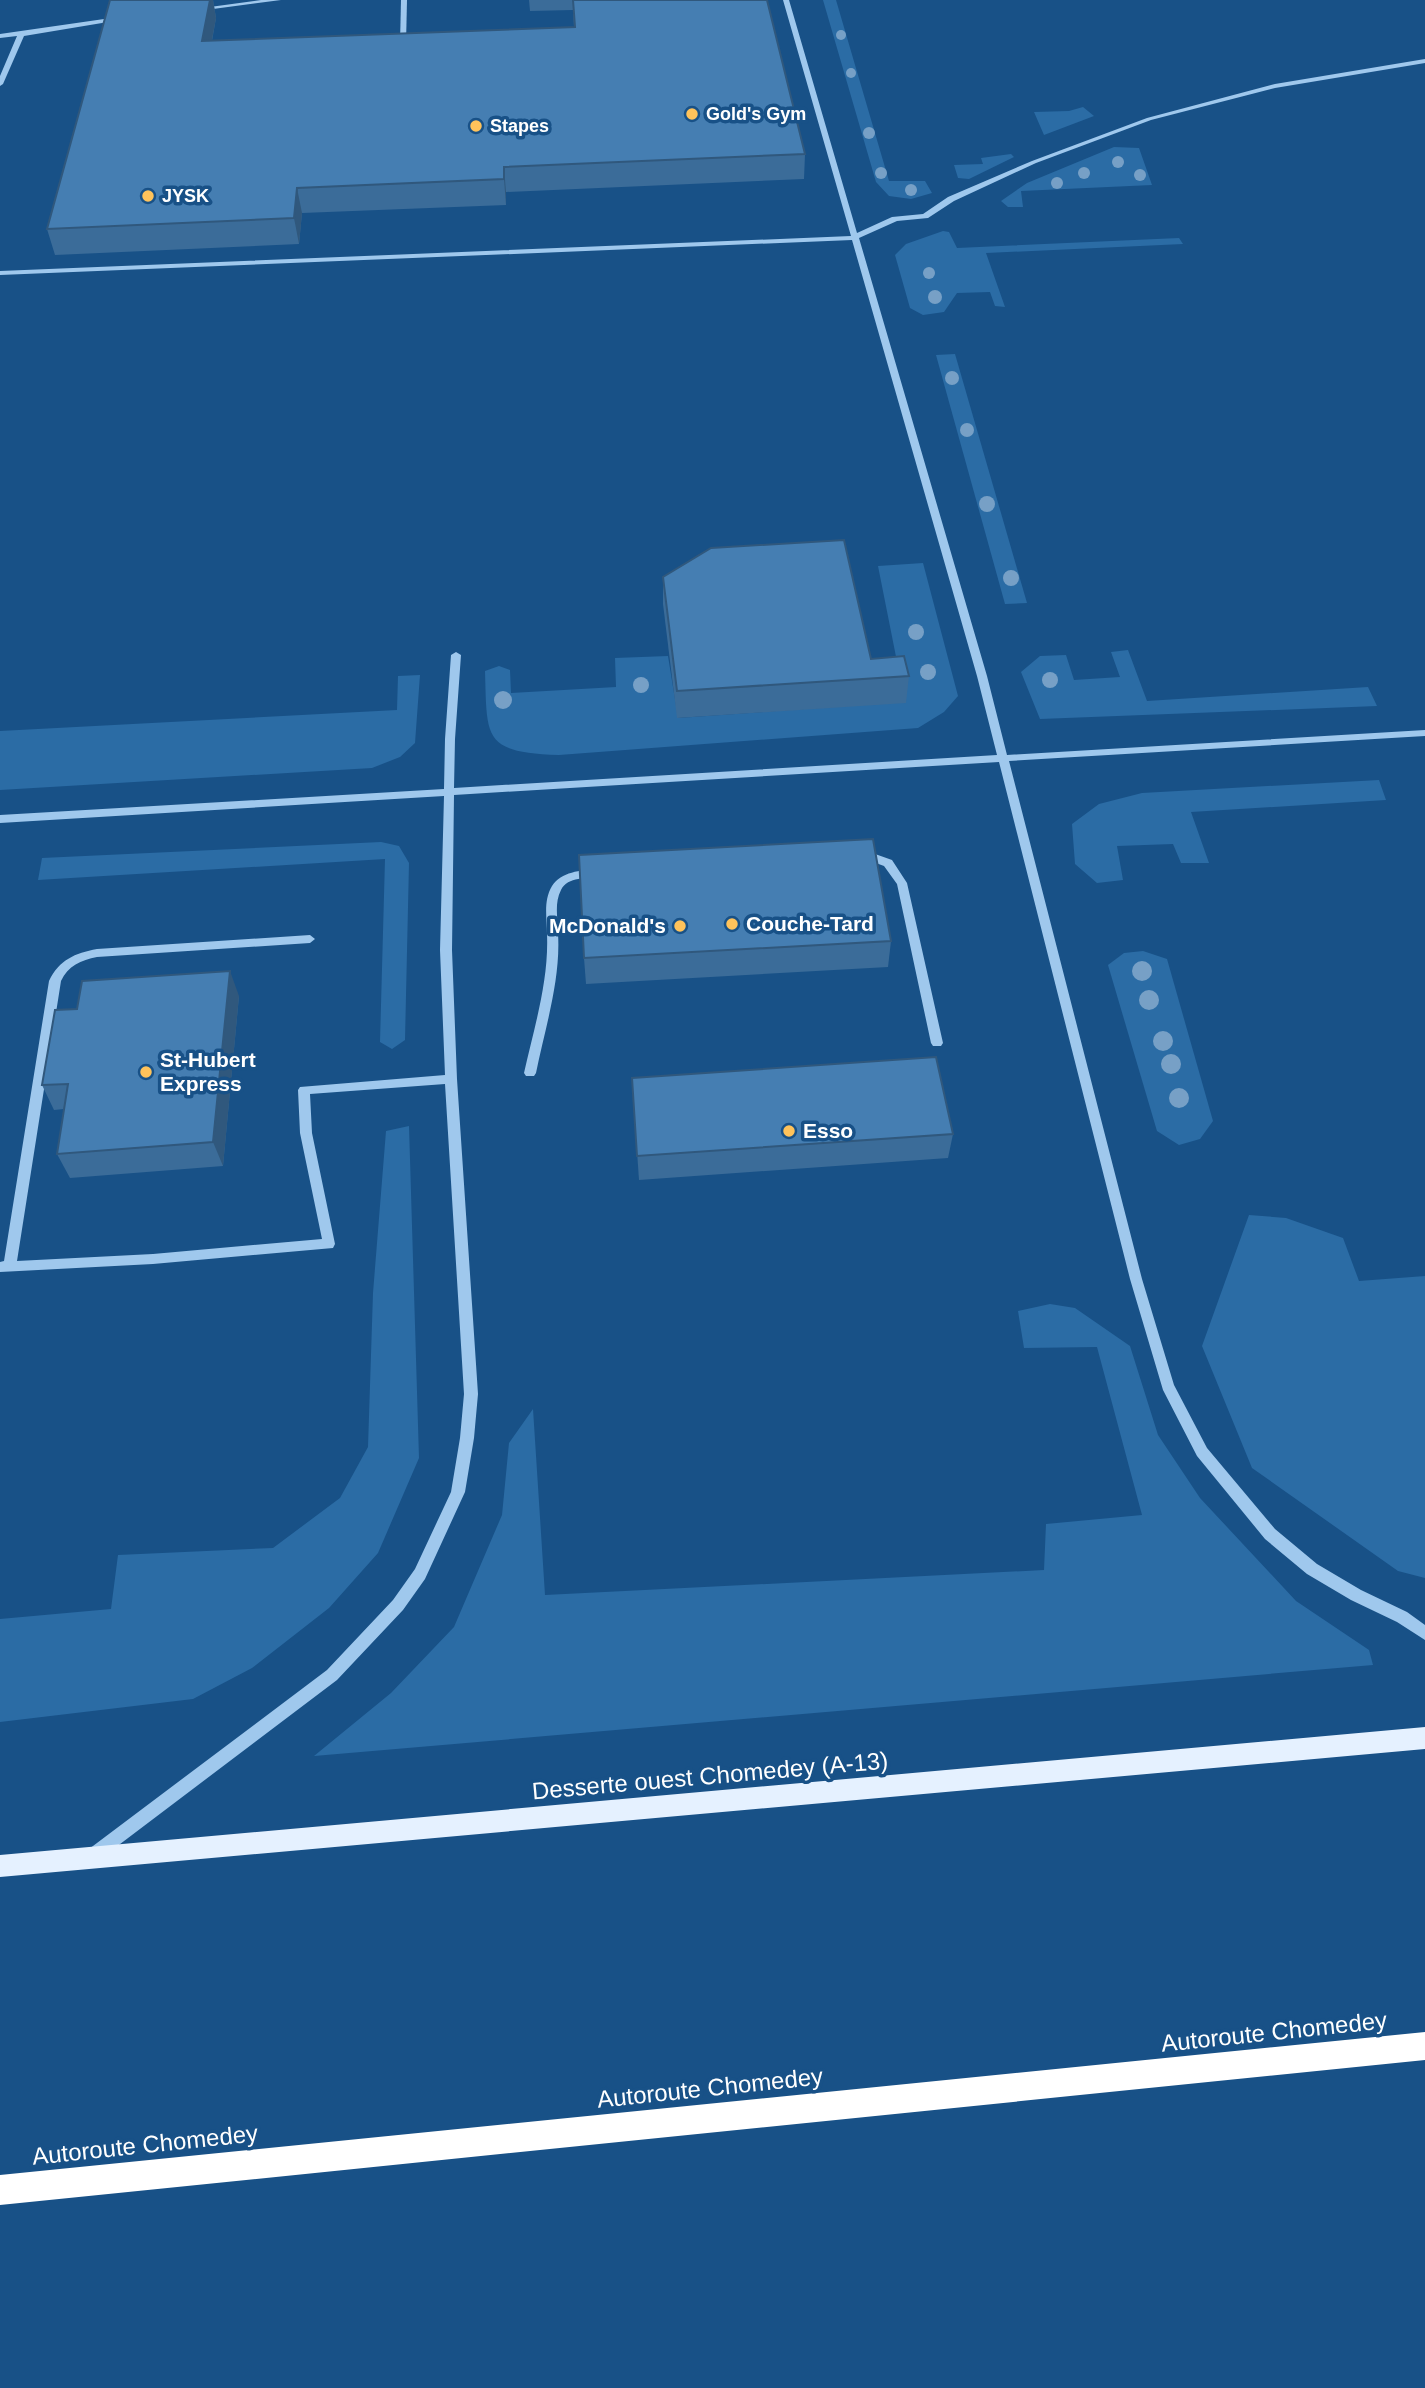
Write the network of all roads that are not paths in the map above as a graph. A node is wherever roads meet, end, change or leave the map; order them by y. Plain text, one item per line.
1 (278, 0) edge
2 (404, 0) edge
3 (786, 0) edge
4 (188, 10) edge
5 (124, 19) edge
6 (22, 34) junction
7 (0, 36) edge
8 (403, 44) edge
9 (1425, 61) edge
10 (3, 69) edge
11 (0, 83) edge
12 (853, 237) junction
13 (0, 272) edge
14 (456, 656) dead end
15 (1425, 733) edge
16 (1003, 759) junction
17 (449, 791) junction
18 (0, 819) edge
19 (846, 851) edge
20 (612, 872) edge
21 (310, 939) dead end
22 (937, 1043) dead end
23 (530, 1073) dead end
24 (451, 1079) junction
25 (5, 1266) edge
26 (1425, 1633) edge
27 (1425, 1738) edge
28 (91, 1858) junction
29 (0, 1866) edge
30 (1425, 2038) edge
31 (1425, 2046) edge
32 (1382, 2051) junction
33 (0, 2190) edge

1 - 4 street
2 - 8 street
3 - 12 street
5 - 6 street
6 - 7 street
6 - 10 street
9 - 12 street
10 - 11 street
12 - 13 lane
12 - 16 street
14 - 17 lane
15 - 16 street
16 - 17 street
16 - 26 street
17 - 18 street
17 - 24 street
19 - 22 street
20 - 23 street
21 - 25 street
24 - 25 street
24 - 28 street
27 - 28 main road, Desserte ouest Chomedey (A-13)
28 - 29 main road, Desserte ouest Chomedey (A-13)
30 - 32 highway
31 - 32 highway, Autoroute Chomedey
32 - 33 highway, Autoroute Chomedey

